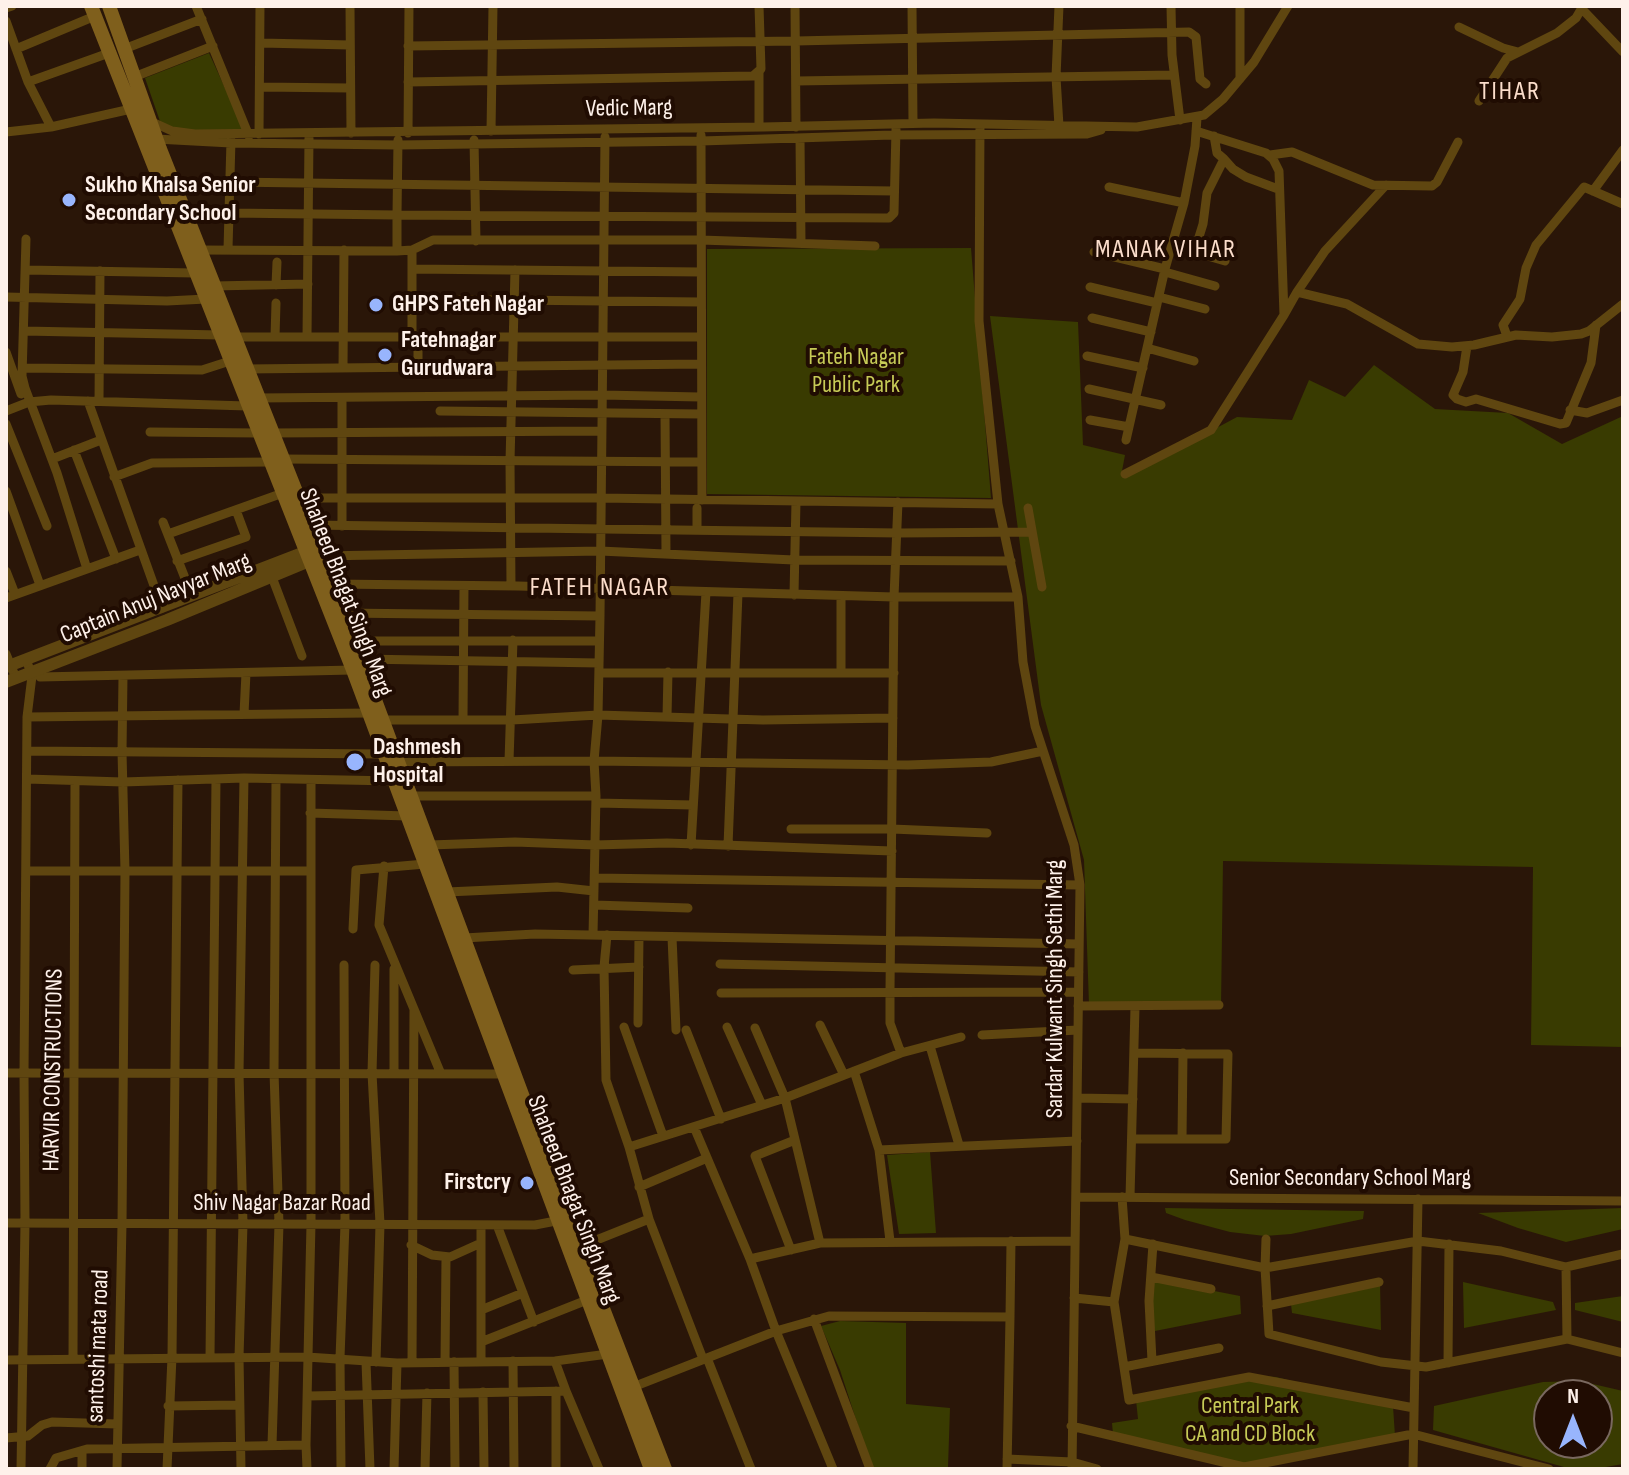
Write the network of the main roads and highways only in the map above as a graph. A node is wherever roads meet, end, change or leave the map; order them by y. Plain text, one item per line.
1 (114, 8) edge
2 (93, 11) edge
3 (116, 51) junction
4 (227, 336) junction
5 (252, 402) junction
6 (276, 460) junction
7 (314, 554) junction
8 (357, 665) junction
9 (563, 1219) junction
10 (651, 1469) edge
11 (665, 1469) edge

1 - 3 main road, Shaheed Bhagat Singh Marg
2 - 3 main road, Shaheed Bhagat Singh Marg
3 - 4 main road, Shaheed Bhagat Singh Marg
3 - 4 main road, Shaheed Bhagat Singh Marg
4 - 5 main road, Shaheed Bhagat Singh Marg
4 - 5 main road, Shaheed Bhagat Singh Marg
5 - 6 main road, Shaheed Bhagat Singh Marg
6 - 7 main road, Shaheed Bhagat Singh Marg
6 - 7 main road, Shaheed Bhagat Singh Marg
7 - 8 main road, Shaheed Bhagat Singh Marg
7 - 8 main road, Shaheed Bhagat Singh Marg
8 - 9 main road, Shaheed Bhagat Singh Marg
8 - 9 main road, Shaheed Bhagat Singh Marg
9 - 10 main road, Shaheed Bhagat Singh Marg
9 - 11 main road, Shaheed Bhagat Singh Marg

